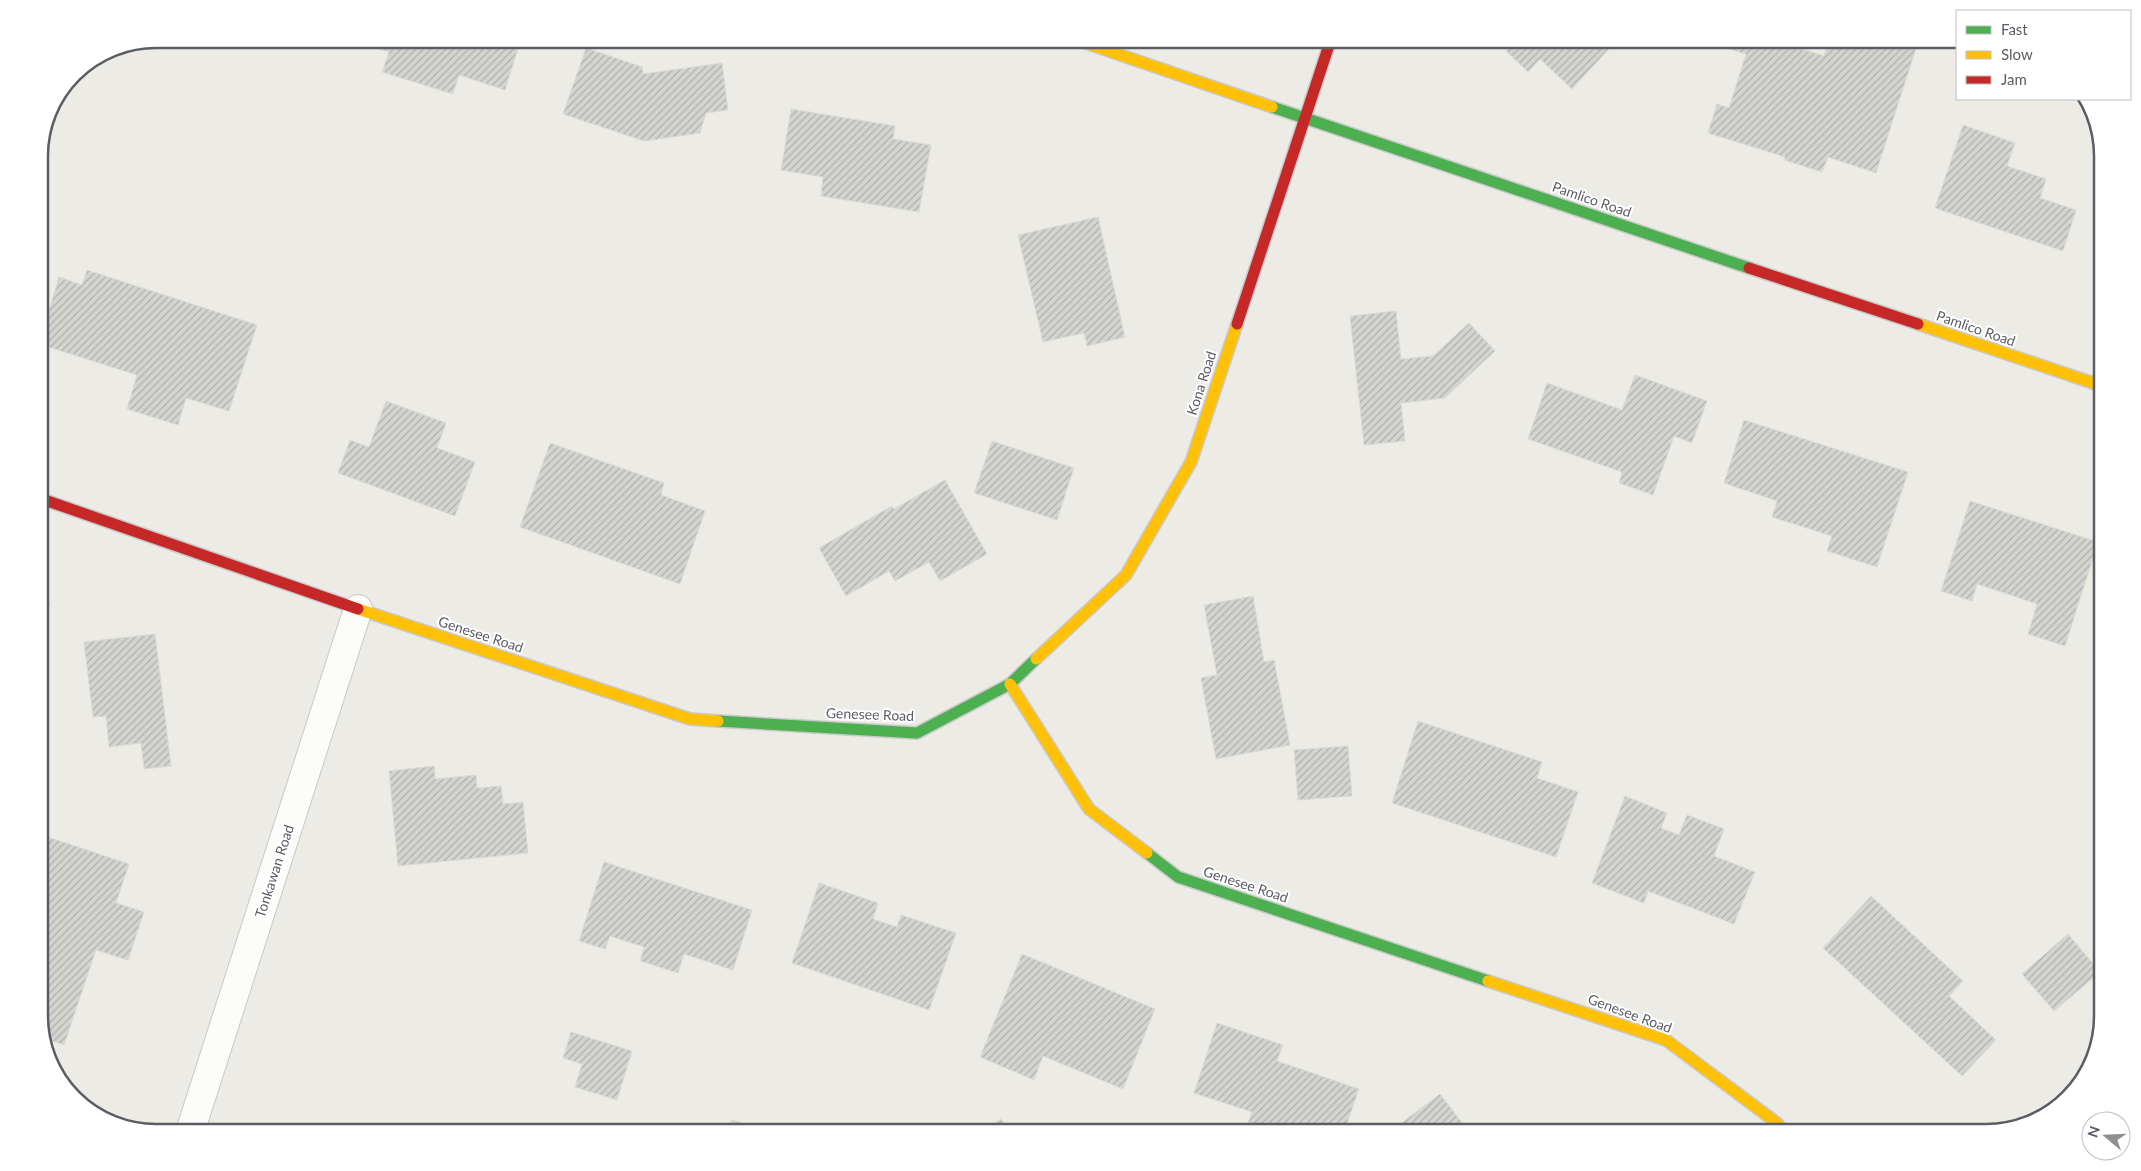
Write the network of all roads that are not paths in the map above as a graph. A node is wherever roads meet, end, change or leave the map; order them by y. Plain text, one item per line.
1 (1100, 48) edge
2 (1328, 48) edge
3 (1304, 118) junction
4 (2093, 383) edge
5 (48, 501) edge
6 (358, 609) junction
7 (1010, 684) junction
8 (193, 1124) edge
9 (1778, 1124) edge

1 - 3 street, Pamlico Road
2 - 3 street, Kona Road
3 - 4 street, Pamlico Road
3 - 7 street, Kona Road
5 - 6 street, Genesee Road
6 - 7 street, Genesee Road
6 - 8 street, Tonkawan Road
7 - 9 street, Genesee Road

